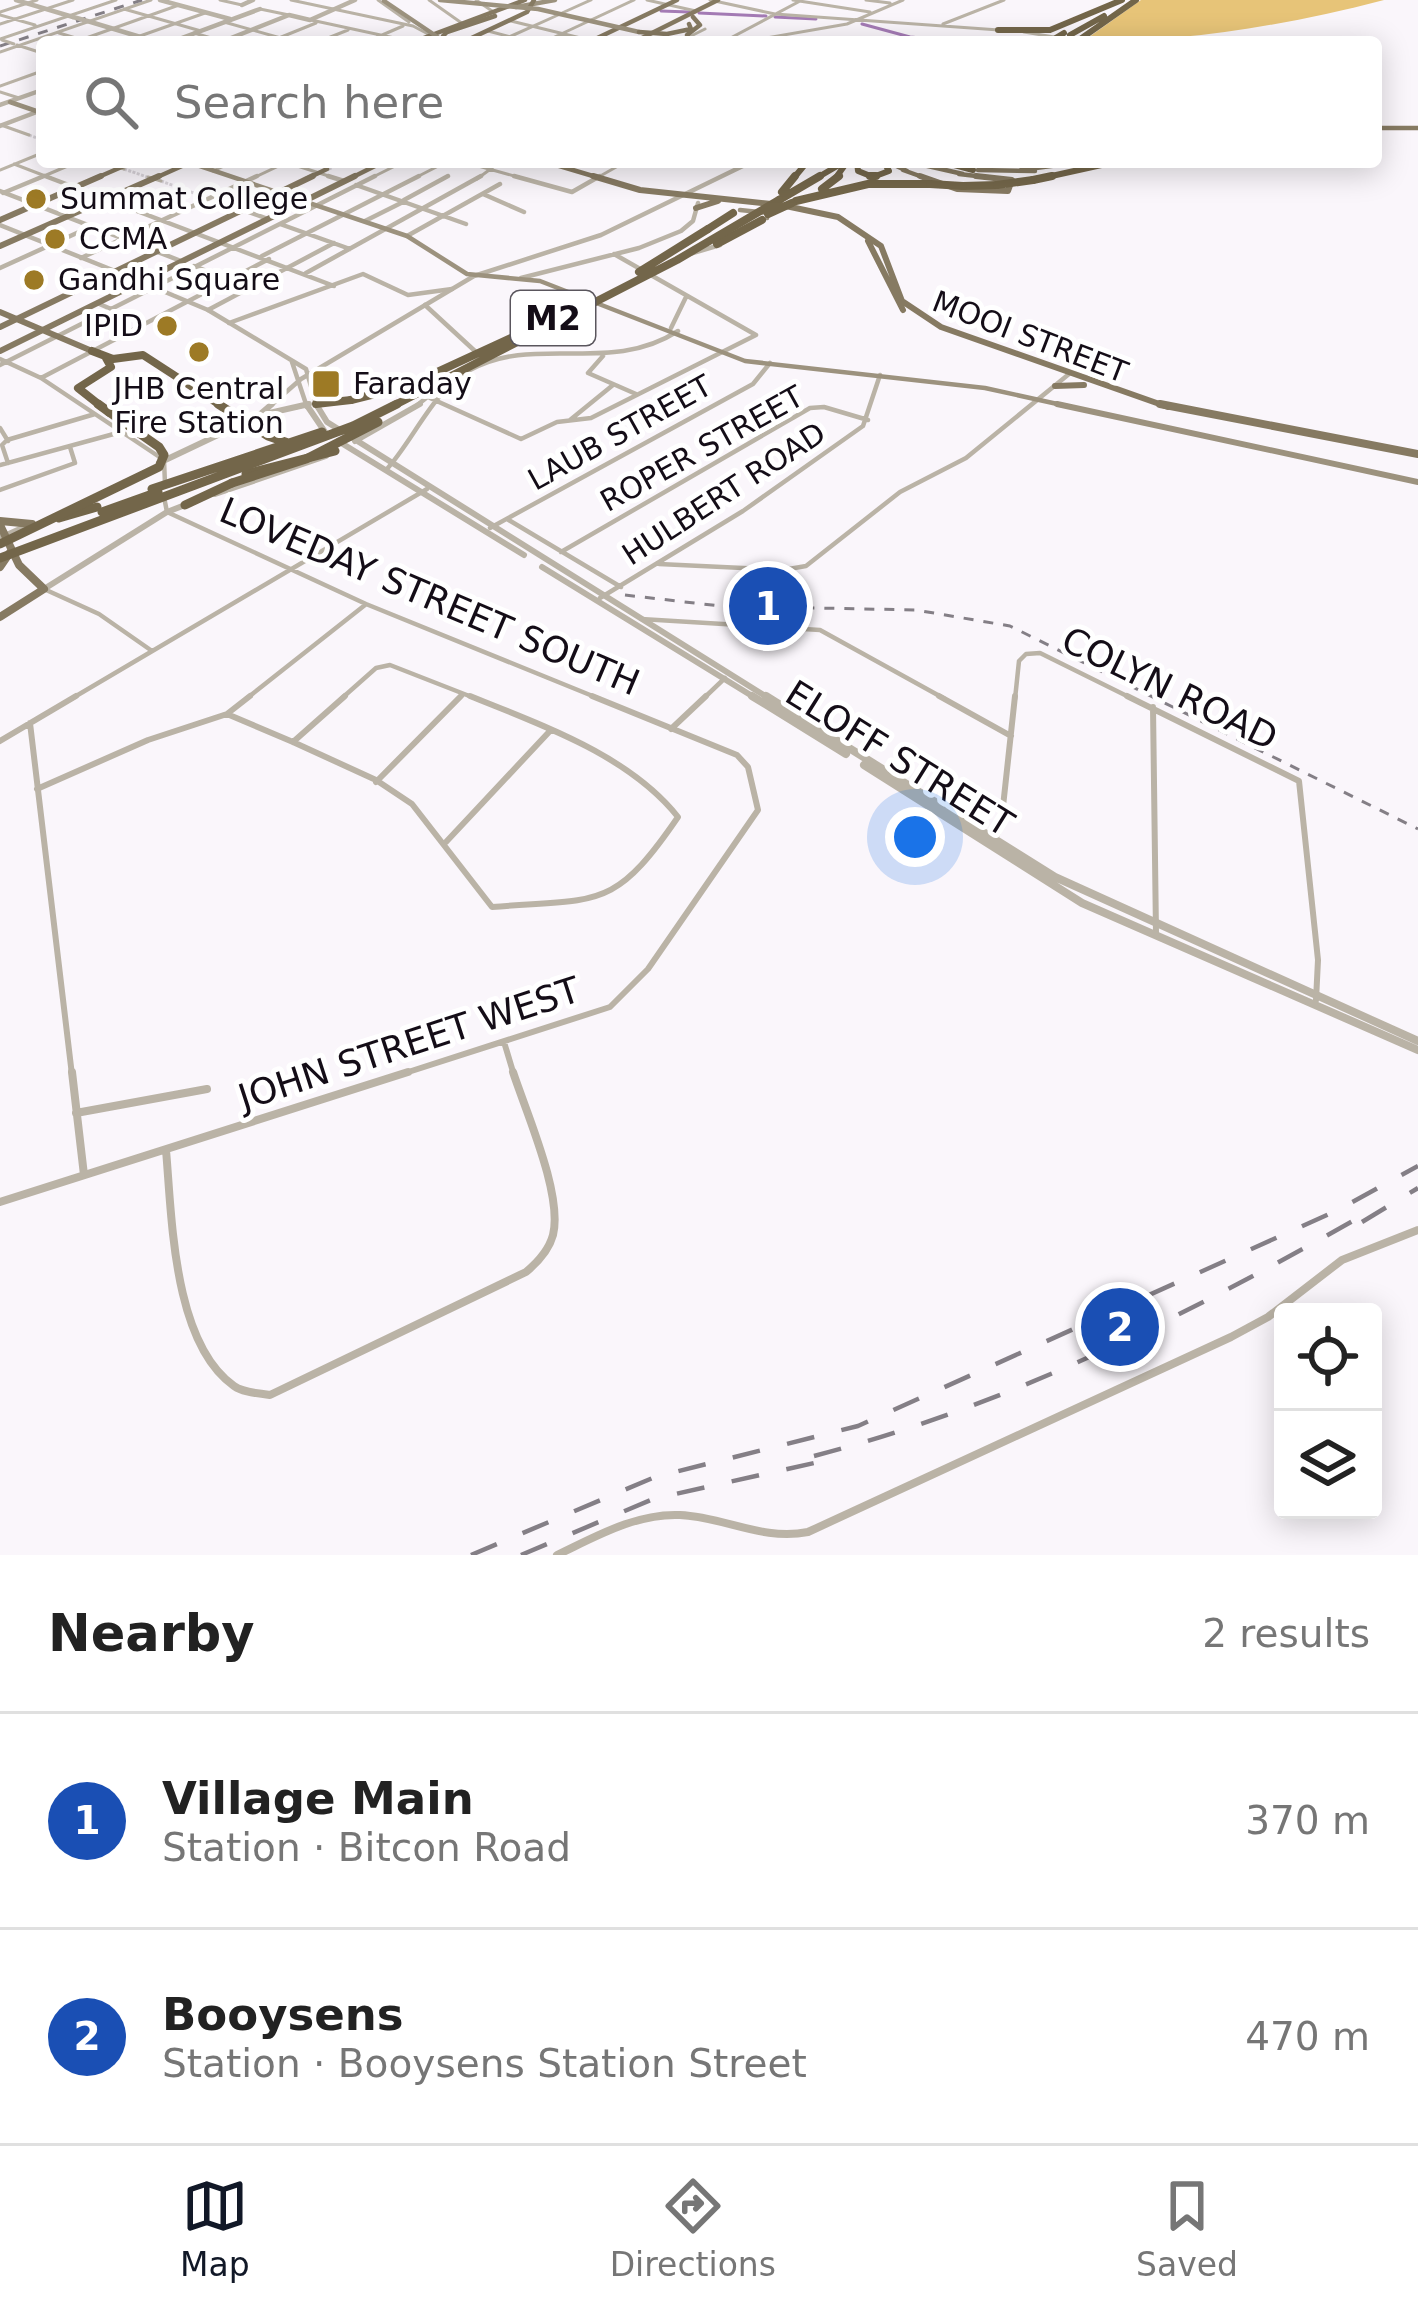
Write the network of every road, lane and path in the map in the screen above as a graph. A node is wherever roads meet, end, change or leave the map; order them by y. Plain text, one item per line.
1 (16, 0) edge
2 (37, 0) edge
3 (73, 0) edge
4 (93, 0) edge
5 (116, 0) edge
6 (151, 0) edge
7 (160, 0) edge
8 (220, 0) edge
9 (254, 0) edge
10 (291, 0) edge
11 (355, 0) edge
12 (383, 0) edge
13 (429, 0) edge
14 (440, 0) edge
15 (476, 0) edge
16 (525, 0) edge
17 (557, 0) edge
18 (591, 0) edge
19 (634, 0) edge
20 (647, 0) edge
21 (677, 0) edge
22 (715, 0) edge
23 (760, 0) edge
24 (866, 0) edge
25 (903, 0) edge
26 (1004, 0) edge
27 (1123, 0) edge
28 (1134, 0) edge
29 (533, 2) edge
30 (797, 2) edge
31 (27, 3) junction
32 (105, 4) junction
33 (667, 4) junction
34 (894, 4) junction
35 (179, 5) junction
36 (242, 5) junction
37 (507, 8) junction
38 (541, 8) junction
39 (745, 8) junction
40 (45, 9) junction
41 (124, 9) junction
42 (260, 9) junction
43 (334, 9) junction
44 (205, 12) junction
45 (0, 13) edge
46 (562, 13) junction
47 (694, 13) junction
48 (776, 14) junction
49 (871, 14) junction
50 (290, 15) junction
51 (495, 15) junction
52 (71, 16) junction
53 (149, 16) junction
54 (14, 19) junction
55 (231, 20) junction
56 (310, 20) junction
57 (513, 20) junction
58 (590, 20) junction
59 (856, 20) junction
60 (86, 21) junction
61 (224, 22) junction
62 (320, 22) junction
63 (874, 22) junction
64 (175, 23) junction
65 (410, 23) junction
66 (0, 24) edge
67 (463, 24) junction
68 (848, 24) junction
69 (946, 24) junction
70 (38, 26) junction
71 (533, 26) junction
72 (620, 27) junction
73 (351, 28) junction
74 (113, 29) junction
75 (659, 29) junction
76 (706, 29) dead end
77 (252, 30) junction
78 (998, 30) junction
79 (488, 31) junction
80 (56, 32) junction
81 (198, 32) junction
82 (639, 32) junction
83 (1008, 32) junction
84 (432, 34) junction
85 (562, 34) junction
86 (650, 34) junction
87 (1067, 34) junction
88 (382, 35) junction
89 (44, 36) edge
90 (66, 36) edge
91 (93, 36) edge
92 (136, 36) edge
93 (142, 36) edge
94 (187, 36) edge
95 (208, 36) edge
96 (238, 36) edge
97 (273, 36) edge
98 (285, 36) edge
99 (332, 36) edge
100 (386, 36) edge
101 (427, 36) edge
102 (435, 36) edge
103 (436, 36) edge
104 (443, 36) edge
105 (477, 36) edge
106 (506, 36) edge
107 (511, 36) edge
108 (558, 36) edge
109 (570, 36) edge
110 (604, 36) edge
111 (646, 36) edge
112 (657, 36) edge
113 (658, 36) edge
114 (686, 36) edge
115 (694, 36) edge
116 (736, 36) edge
117 (778, 36) edge
118 (1020, 36) edge
119 (1036, 36) edge
120 (1038, 36) edge
121 (1064, 36) edge
122 (1085, 36) edge
123 (36, 38) edge
124 (1, 40) edge
125 (16, 45) junction
126 (36, 51) edge
127 (0, 52) edge
128 (36, 74) edge
129 (0, 89) edge
130 (36, 92) edge
131 (20, 98) junction
132 (10, 102) junction
133 (0, 105) edge
134 (36, 110) edge
135 (36, 113) edge
136 (1, 126) edge
137 (1382, 127) edge
138 (1418, 127) edge
139 (29, 135) tunnel mouth
140 (36, 155) edge
141 (14, 164) junction
142 (63, 168) edge
143 (122, 168) edge
144 (177, 168) edge
145 (206, 168) edge
146 (220, 168) edge
147 (274, 168) edge
148 (304, 168) edge
149 (373, 168) edge
150 (391, 168) edge
151 (425, 168) edge
152 (485, 168) edge
153 (566, 168) edge
154 (614, 168) edge
155 (736, 168) edge
156 (804, 168) edge
157 (832, 168) edge
158 (843, 168) edge
159 (858, 168) edge
160 (887, 168) edge
161 (906, 168) edge
162 (908, 168) edge
163 (934, 168) edge
164 (967, 168) edge
165 (1058, 168) edge
166 (1064, 168) edge
167 (1075, 168) edge
168 (1084, 168) edge
169 (327, 169) dead end
170 (488, 169) junction
171 (0, 170) edge
172 (976, 170) joint
173 (214, 171) junction
174 (319, 173) junction
175 (959, 174) junction
176 (1031, 175) junction
177 (44, 176) junction
178 (448, 176) dead end
179 (599, 178) junction
180 (344, 181) junction
181 (245, 182) junction
182 (1011, 183) junction
183 (500, 184) dead end
184 (995, 184) junction
185 (356, 185) junction
186 (75, 187) junction
187 (1, 193) edge
188 (278, 193) junction
189 (382, 194) junction
190 (483, 194) junction
191 (681, 195) junction
192 (106, 199) junction
193 (303, 201) junction
194 (404, 201) junction
195 (723, 201) junction
196 (734, 202) junction
197 (777, 202) junction
198 (34, 204) junction
199 (755, 204) junction
200 (315, 205) junction
201 (794, 205) junction
202 (697, 206) joint
203 (425, 208) junction
204 (243, 210) junction
205 (737, 211) junction
206 (524, 212) dead end
207 (342, 214) junction
208 (445, 214) junction
209 (67, 217) junction
210 (766, 218) junction
211 (267, 219) junction
212 (163, 220) junction
213 (0, 222) edge
214 (364, 222) junction
215 (280, 224) junction
216 (466, 224) dead end
217 (93, 226) junction
218 (386, 230) junction
219 (196, 232) junction
220 (306, 233) junction
221 (25, 235) junction
222 (407, 236) junction
223 (123, 238) junction
224 (716, 241) junction
225 (222, 242) junction
226 (334, 243) junction
227 (50, 245) junction
228 (0, 246) edge
229 (235, 247) junction
230 (350, 249) junction
231 (157, 251) junction
232 (614, 254) junction
233 (677, 257) junction
234 (81, 258) junction
235 (266, 258) junction
236 (182, 262) junction
237 (2, 265) edge
238 (195, 267) junction
239 (287, 268) junction
240 (115, 271) junction
241 (303, 274) junction
242 (473, 276) junction
243 (639, 276) junction
244 (520, 278) junction
245 (230, 280) junction
246 (140, 282) junction
247 (334, 286) junction
248 (154, 288) junction
249 (250, 288) junction
250 (452, 290) junction
251 (686, 297) junction
252 (188, 301) junction
253 (592, 301) junction
254 (98, 303) junction
255 (425, 305) junction
256 (111, 309) junction
257 (208, 310) junction
258 (0, 312) edge
259 (16, 319) junction
260 (229, 323) junction
261 (145, 324) junction
262 (0, 327) edge
263 (674, 330) junction
264 (42, 331) junction
265 (533, 332) junction
266 (57, 337) junction
267 (92, 352) junction
268 (724, 352) junction
269 (605, 354) junction
270 (104, 356) junction
271 (485, 357) junction
272 (2, 359) edge
273 (291, 361) junction
274 (770, 363) junction
275 (466, 369) junction
276 (1053, 371) junction
277 (1069, 373) junction
278 (309, 374) junction
279 (880, 375) junction
280 (40, 378) junction
281 (301, 379) junction
282 (614, 384) junction
283 (1084, 385) junction
284 (1053, 388) junction
285 (636, 394) junction
286 (430, 398) junction
287 (1037, 400) junction
288 (442, 403) junction
289 (316, 404) junction
290 (1056, 404) junction
291 (304, 405) junction
292 (95, 414) junction
293 (258, 416) junction
294 (570, 420) junction
295 (868, 420) junction
296 (368, 427) junction
297 (0, 428) edge
298 (331, 429) junction
299 (121, 432) junction
300 (9, 440) junction
301 (356, 440) junction
302 (70, 446) junction
303 (340, 448) junction
304 (1418, 457) edge
305 (164, 460) junction
306 (6, 464) edge
307 (389, 468) junction
308 (1418, 482) edge
309 (0, 490) edge
310 (424, 490) junction
311 (184, 505) junction
312 (167, 512) junction
313 (507, 519) junction
314 (0, 523) edge
315 (32, 524) junction
316 (487, 530) junction
317 (3, 548) edge
318 (561, 551) junction
319 (659, 564) junction
320 (0, 567) edge
321 (289, 569) junction
322 (621, 587) junction
323 (44, 589) junction
324 (600, 600) junction
325 (366, 604) junction
326 (0, 617) edge
327 (637, 619) junction
328 (678, 621) junction
329 (658, 635) junction
330 (152, 651) junction
331 (725, 677) junction
332 (462, 695) junction
333 (1154, 707) junction
334 (226, 714) junction
335 (30, 723) junction
336 (671, 729) junction
337 (549, 732) junction
338 (1011, 736) junction
339 (0, 741) edge
340 (290, 744) junction
341 (376, 782) junction
342 (37, 789) junction
343 (446, 842) junction
344 (992, 844) junction
345 (1153, 922) junction
346 (1156, 933) junction
347 (1238, 963) junction
348 (1311, 998) junction
349 (1418, 1041) edge
350 (504, 1042) junction
351 (1418, 1050) edge
352 (207, 1089) dead end
353 (76, 1113) junction
354 (166, 1150) junction
355 (84, 1175) junction
356 (0, 1202) edge
357 (1418, 1230) edge
358 (557, 1555) edge

1 - 31 street
2 - 31 street
3 - 40 street
4 - 32 street
5 - 32 street
6 - 41 street
7 - 35 street
8 - 36 street
9 - 36 street
10 - 43 street
11 - 43 street
12 - 65 street
12 - 103 main road, bridge
13 - 67 street
14 - 82 main road, bridge
15 - 51 street
16 - 37 main road
17 - 29 main road
17 - 38 main road
18 - 46 street
19 - 58 street
20 - 33 street
21 - 33 main road
22 - 39 street
22 - 47 main road
23 - 39 street
24 - 34 street
25 - 34 street
26 - 69 street
27 - 78 highway
27 - 87 highway
28 - 87 highway
28 - 122 highway
29 - 37 main road
29 - 57 main road
30 - 48 street
30 - 49 street
31 - 40 street
31 - 45 street
32 - 52 street
33 - 47 street
33 - 72 main road
34 - 49 street
35 - 44 street
35 - 53 street
36 - 42 street
37 - 51 main road
38 - 46 street
38 - 57 main road
39 - 48 street
40 - 52 street
40 - 54 street
41 - 53 street
41 - 60 street
42 - 50 street
42 - 55 street
43 - 56 street
43 - 65 street
44 - 55 street
44 - 64 street
45 - 54 street
46 - 58 street
46 - 71 street
47 - 75 main road
47 - 114 main road, bridge
48 - 59 street
48 - 116 street
49 - 59 street
49 - 63 street
50 - 56 street
50 - 77 street
51 - 67 main road
51 - 104 main road, bridge
52 - 60 street, bridge
52 - 70 street
53 - 64 street
53 - 74 street
54 - 66 street
54 - 70 street
55 - 61 street
56 - 62 street
57 - 71 street
57 - 79 main road
58 - 72 street
58 - 85 street
59 - 63 street
59 - 68 street
60 - 74 street
60 - 80 street
61 - 77 street
61 - 81 street
62 - 73 street
62 - 98 street
63 - 68 street
63 - 69 street
63 - 69 street
64 - 81 street
64 - 93 street
65 - 84 street
65 - 88 street
67 - 84 main road
68 - 117 street
69 - 78 street
69 - 83 street
70 - 124 street
71 - 85 street
71 - 107 street
72 - 86 street
72 - 110 main road
73 - 88 street
73 - 99 street
74 - 91 street
74 - 92 street
75 - 82 main road, bridge
75 - 86 main road
76 - 115 street
77 - 96 street
77 - 97 street
78 - 120 street
79 - 105 main road
79 - 106 street
80 - 89 street
80 - 90 street
81 - 94 street
81 - 95 street
82 - 112 main road, bridge
83 - 118 highway
83 - 119 street
84 - 101 main road
84 - 102 street
85 - 108 street
85 - 109 street
86 - 111 main road
86 - 113 street
87 - 121 highway, bridge
88 - 100 street
123 - 125 street
124 - 125 street, bridge
125 - 126 street
125 - 127 street
128 - 129 street
129 - 131 street
130 - 131 street
131 - 132 street
132 - 133 street
132 - 134 main road
135 - 136 street
136 - 139 street
137 - 138 main road
140 - 141 street
141 - 171 street
141 - 177 street
142 - 177 street
143 - 186 main road
144 - 192 main road
145 - 173 main road
146 - 173 street
147 - 181 street
148 - 174 street
149 - 180 main road
150 - 185 street
151 - 189 street
152 - 170 street
153 - 179 main road, MOOI STREET
154 - 179 street
155 - 191 street
156 - 197 highway
157 - 197 highway, M2
158 - 201 highway
159 - 160 highway
161 - 182 main road
162 - 184 main road
163 - 175 main road
164 - 172 highway
165 - 176 main road
166 - 176 main road
167 - 176 highway
168 - 182 main road
169 - 174 main road
170 - 179 street
170 - 203 street
172 - 176 main road, bridge
173 - 181 main road
174 - 180 street
174 - 188 main road
175 - 176 main road
175 - 182 main road
176 - 182 main road
176 - 184 highway, bridge
177 - 186 street
177 - 187 street
178 - 194 street
179 - 191 main road, MOOI STREET
180 - 185 street
180 - 193 main road
181 - 188 main road
181 - 212 street
183 - 190 street
184 - 201 highway, bridge
185 - 189 street
185 - 200 street
186 - 192 street
186 - 198 main road
187 - 198 street
188 - 193 main road
188 - 204 main road
189 - 194 street
189 - 207 street
190 - 206 street
190 - 208 street
191 - 195 main road, MOOI STREET
191 - 199 main road, MOOI STREET
191 - 242 street
192 - 209 main road
192 - 212 street
193 - 200 main road
193 - 211 main road
194 - 203 street
194 - 214 street
195 - 196 main road, MOOI STREET
195 - 202 main road
196 - 199 main road, MOOI STREET
196 - 205 main road
197 - 199 main road, MOOI STREET
197 - 201 main road, MOOI STREET
197 - 210 main road
197 - 224 highway, M2, bridge
197 - 243 highway, M2, bridge
197 - 276 main road, MOOI STREET
198 - 209 street
198 - 213 main road
199 - 205 main road
200 - 207 main road
200 - 215 street
201 - 210 main road
201 - 224 highway, bridge
201 - 276 main road, MOOI STREET
202 - 232 street
203 - 208 street
203 - 218 street
204 - 211 street
204 - 219 main road
205 - 210 main road
205 - 233 street
205 - 243 highway, bridge
207 - 214 main road
207 - 220 street
208 - 216 street
208 - 222 street
209 - 217 street
209 - 221 main road
210 - 224 highway
210 - 233 street
211 - 215 street
211 - 225 main road
212 - 219 street
212 - 223 street
213 - 221 street
214 - 218 main road
215 - 220 street
215 - 229 street
217 - 223 street
217 - 227 street
218 - 222 main road
218 - 230 street
219 - 225 street
219 - 231 main road
220 - 226 street
220 - 235 street
221 - 227 street
221 - 228 main road
222 - 242 main road
223 - 231 street
223 - 234 street
224 - 243 highway, M2, bridge
225 - 229 street
225 - 236 main road
226 - 230 street
226 - 239 street
227 - 234 street
227 - 237 street
229 - 235 street
229 - 238 street
230 - 241 street
231 - 236 street
231 - 240 main road
232 - 243 street
232 - 244 street
233 - 243 street
234 - 240 street
235 - 239 street
235 - 245 street
236 - 238 street
236 - 246 main road
238 - 245 street
238 - 248 street
239 - 241 street
239 - 249 street
240 - 246 street
240 - 259 main road
241 - 247 street
242 - 244 main road
242 - 250 street
243 - 251 street
243 - 253 street
243 - 265 highway, M2, bridge
244 - 253 main road
245 - 249 street
245 - 252 street
246 - 248 street
246 - 254 main road
247 - 250 street
247 - 260 street
248 - 252 street
248 - 256 street
249 - 257 street
250 - 255 street
251 - 263 street
251 - 268 street
252 - 257 street
252 - 261 street
253 - 263 main road
253 - 271 street
254 - 256 street
254 - 264 main road
255 - 271 street
255 - 278 street
256 - 261 street
256 - 266 street
257 - 260 street
258 - 259 main road
259 - 262 main road
259 - 264 main road
260 - 273 street
261 - 267 street
263 - 268 main road
263 - 269 street
264 - 266 main road
264 - 272 main road
265 - 289 highway, bridge
265 - 296 highway, bridge
265 - 298 highway, M2, bridge
265 - 317 highway, M2, bridge
266 - 267 main road
266 - 272 street
267 - 270 highway
267 - 280 street
268 - 274 main road
268 - 285 street
269 - 275 street
269 - 282 street
270 - 296 highway, bridge
270 - 317 highway, bridge
271 - 275 street
272 - 280 street
273 - 278 street
273 - 281 street
274 - 279 main road
274 - 313 street, LAUB STREET
275 - 286 street
275 - 288 street
276 - 277 main road, MOOI STREET
276 - 284 main road
277 - 283 main road, MOOI STREET
277 - 284 street
277 - 304 main road, MOOI STREET
278 - 281 street
278 - 289 street
279 - 287 main road
279 - 295 street, HULBERT ROAD
280 - 292 street
281 - 291 street
281 - 293 street
282 - 285 street
282 - 294 street
283 - 284 main road
283 - 304 main road, MOOI STREET
284 - 287 street
284 - 290 main road
285 - 294 street
286 - 288 street
286 - 301 street
287 - 290 main road
287 - 319 street
288 - 294 street
288 - 307 street
289 - 291 street
289 - 301 street, ELOFF STREET
290 - 308 main road
291 - 293 street
291 - 303 street, ELOFF STREET
292 - 299 street
292 - 300 street
293 - 305 street
295 - 318 street, ROPER STREET
295 - 319 street, HULBERT ROAD
296 - 311 highway, bridge
297 - 300 street
298 - 315 highway, bridge
298 - 317 highway, M2, bridge
299 - 302 street
299 - 305 street
300 - 306 street
301 - 303 street
301 - 307 street, ELOFF STREET
302 - 306 street
302 - 309 street
303 - 307 street, ELOFF STREET
303 - 311 street
303 - 317 highway, bridge
305 - 312 street
305 - 315 street
307 - 310 street, ELOFF STREET
310 - 316 street, ELOFF STREET
310 - 321 street
311 - 312 street
312 - 321 street, LOVEDAY STREET SOUTH
312 - 323 street
313 - 316 street, LAUB STREET
313 - 318 street
314 - 315 main road
314 - 317 main road
315 - 317 street
316 - 324 street, ELOFF STREET
317 - 320 main road
317 - 323 main road
318 - 322 street
319 - 322 street, HULBERT ROAD
321 - 325 street, LOVEDAY STREET SOUTH
321 - 330 street
322 - 324 street, HULBERT ROAD
323 - 326 main road
323 - 330 street
324 - 327 street, ELOFF STREET
324 - 329 street, ELOFF STREET
325 - 334 street
325 - 336 street, LOVEDAY STREET SOUTH
327 - 328 street
327 - 329 street, ELOFF STREET
328 - 329 street
328 - 338 street
329 - 331 street, ELOFF STREET
330 - 335 street
331 - 336 street
331 - 344 street, ELOFF STREET
332 - 337 street
332 - 340 street
332 - 341 street
333 - 338 street, COLYN ROAD
333 - 345 street
333 - 348 street, COLYN ROAD
334 - 340 street
334 - 342 street
335 - 339 street
335 - 342 street
336 - 350 street, JOHN STREET WEST
337 - 343 street
337 - 343 street
338 - 344 street
340 - 341 street
341 - 343 street
342 - 353 street
344 - 345 street, ELOFF STREET
344 - 346 street, ELOFF STREET
345 - 346 street
345 - 347 street, ELOFF STREET
346 - 347 street, ELOFF STREET
347 - 348 street, ELOFF STREET
348 - 349 street, ELOFF STREET
348 - 351 street, ELOFF STREET
350 - 354 street, JOHN STREET WEST
350 - 354 street
352 - 353 street
353 - 355 street
354 - 355 street, JOHN STREET WEST
355 - 356 street, JOHN STREET WEST
357 - 358 street

